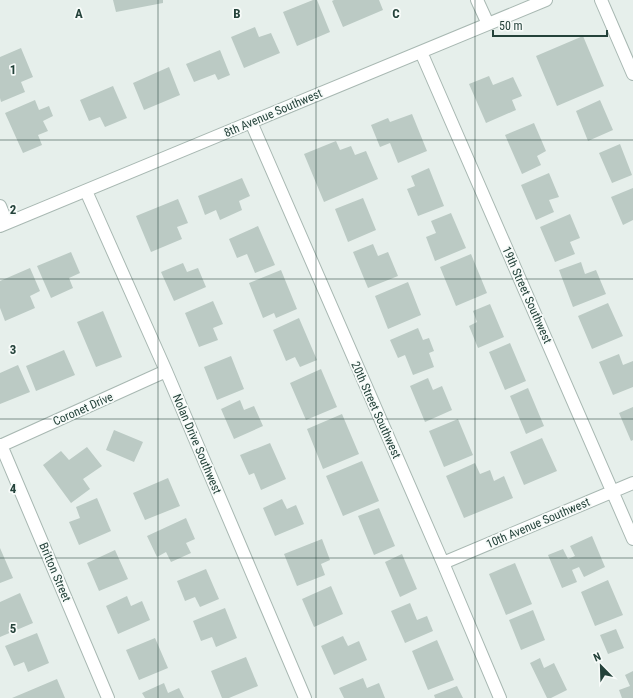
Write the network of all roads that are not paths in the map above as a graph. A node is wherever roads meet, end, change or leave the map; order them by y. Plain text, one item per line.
1 (477, 0) edge
2 (546, 0) edge
3 (601, 0) edge
4 (488, 24) junction
5 (421, 52) junction
6 (633, 74) edge
7 (251, 122) junction
8 (86, 191) junction
9 (0, 206) edge
10 (4, 225) edge
11 (166, 371) junction
12 (1, 445) edge
13 (633, 483) edge
14 (613, 492) junction
15 (633, 539) edge
16 (443, 563) junction
17 (108, 698) edge
18 (305, 698) edge
19 (500, 698) edge

1 - 4 street
2 - 4 street, 8th Avenue Southwest
3 - 6 street
4 - 5 street, 8th Avenue Southwest
5 - 7 street, 8th Avenue Southwest
5 - 14 street, 19th Street Southwest
7 - 8 street, 8th Avenue Southwest
7 - 16 street, 20th Street Southwest
8 - 10 street, 8th Avenue Southwest
8 - 11 street, Nolan Drive Southwest
9 - 10 street
11 - 12 street, Coronet Drive
11 - 18 street, Nolan Drive Southwest
12 - 17 street, Britton Street
13 - 14 street, 10th Avenue Southwest
14 - 15 street, 19th Street Southwest
14 - 16 street, 10th Avenue Southwest
16 - 19 street, 20th Street Southwest

